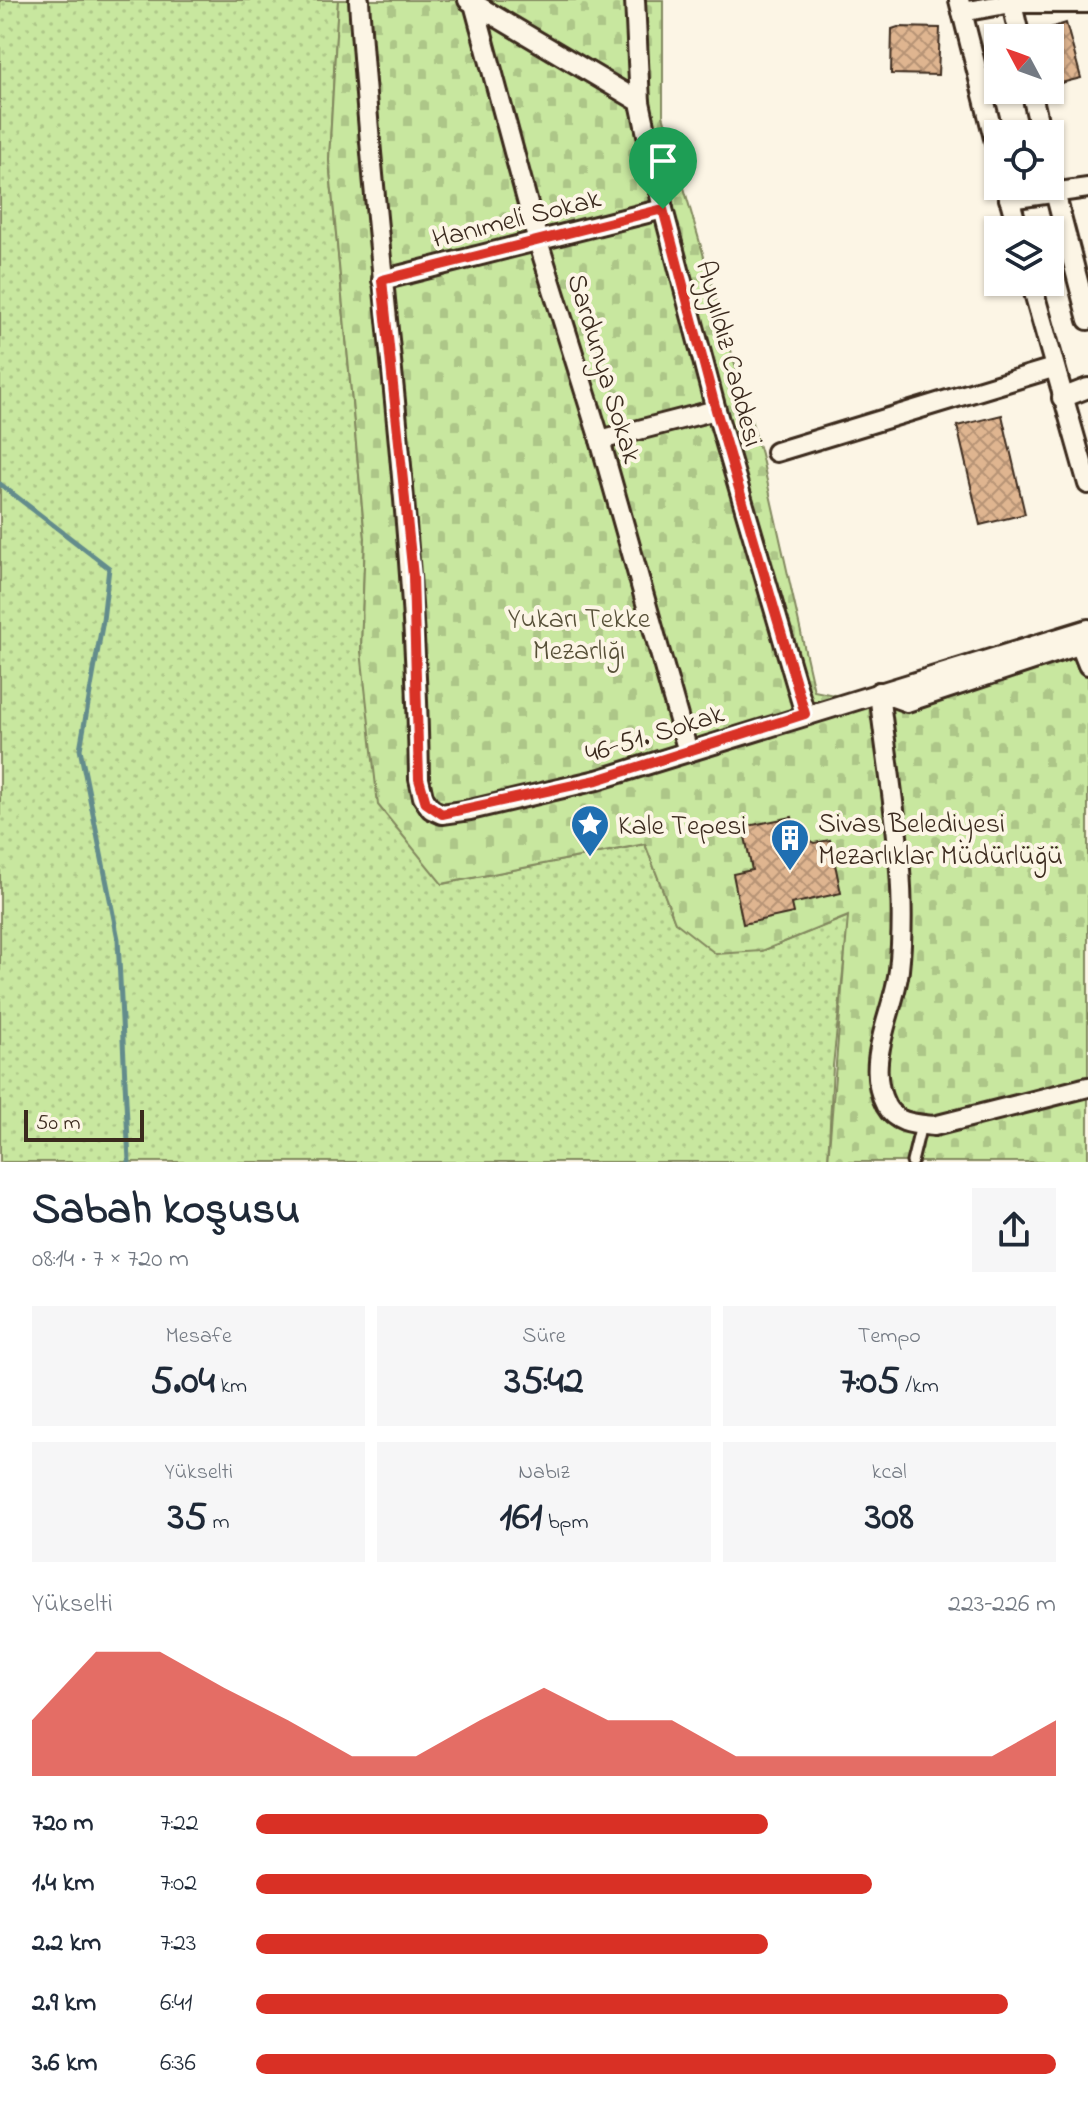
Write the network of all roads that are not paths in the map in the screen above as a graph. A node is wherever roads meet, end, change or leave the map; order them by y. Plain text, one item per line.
1 (359, 0) edge
2 (635, 0) edge
3 (471, 1) edge
4 (1011, 1) edge
5 (1088, 3) edge
6 (960, 6) edge
7 (1017, 24) edge
8 (640, 102) junction
9 (989, 120) edge
10 (1064, 184) edge
11 (1088, 188) edge
12 (1057, 200) edge
13 (663, 209) junction
14 (538, 241) junction
15 (382, 280) junction
16 (1035, 296) edge
17 (1088, 320) edge
18 (1053, 368) junction
19 (1088, 388) edge
20 (1062, 398) junction
21 (716, 410) junction
22 (600, 440) junction
23 (776, 452) dead end
24 (1088, 484) edge
25 (1085, 638) edge
26 (1088, 665) edge
27 (879, 692) junction
28 (805, 714) junction
29 (688, 752) junction
30 (1088, 1087) edge
31 (921, 1125) junction
32 (912, 1162) edge

1 - 15 street
2 - 8 street, Ayyıldız Caddesi
3 - 8 street
3 - 14 street, Sardunya Sokak
4 - 5 street
4 - 6 street
4 - 7 street
6 - 9 street
8 - 13 street, Ayyıldız Caddesi
10 - 11 street
12 - 17 street
13 - 14 street, Hanımeli Sokak
13 - 21 street, Ayyıldız Caddesi
14 - 15 street, Hanımeli Sokak
14 - 22 street, Sardunya Sokak
15 - 29 street, 46-51. Sokak
16 - 18 street
18 - 20 street
18 - 23 street
19 - 20 street
20 - 24 street
21 - 22 street
21 - 28 street, Ayyıldız Caddesi
22 - 29 street, Sardunya Sokak
25 - 26 street
25 - 27 street, 46-51. Sokak
27 - 28 street, 46-51. Sokak
27 - 31 street
28 - 29 street, 46-51. Sokak
30 - 31 street
31 - 32 lane

